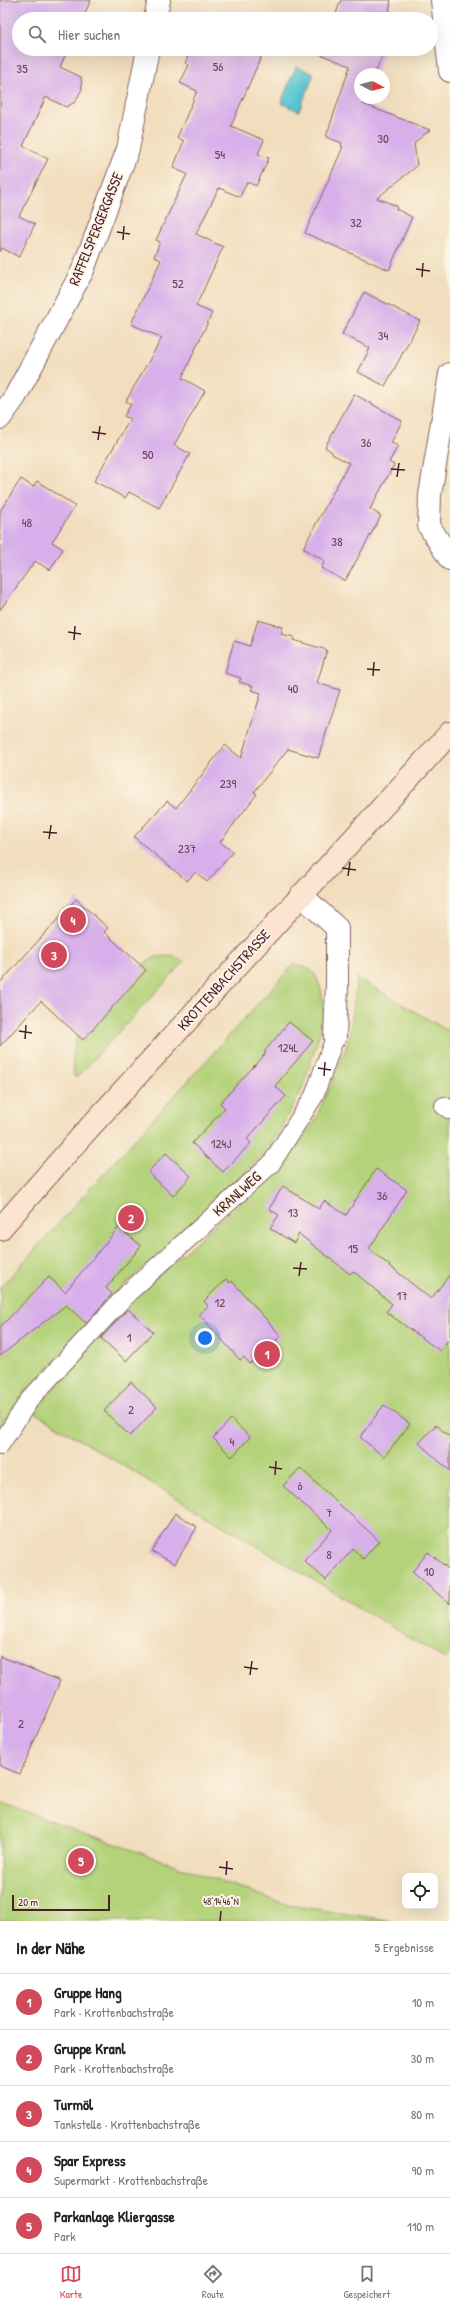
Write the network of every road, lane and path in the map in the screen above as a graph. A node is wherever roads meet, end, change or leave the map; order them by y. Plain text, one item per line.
1 (158, 0) edge
2 (442, 0) edge
3 (156, 12) edge
4 (147, 56) edge
5 (450, 71) edge
6 (450, 374) edge
7 (0, 418) edge
8 (450, 559) edge
9 (450, 733) edge
10 (301, 896) junction
11 (335, 1036) joint
12 (0, 1229) edge
13 (0, 1445) edge

1 - 3 street
2 - 5 street
4 - 7 street, RAFFELSPERGERGASSE
6 - 8 street
9 - 10 main road, KROTTENBACHSTRASSE
10 - 11 street, KRANLWEG
10 - 12 main road, KROTTENBACHSTRASSE
11 - 13 lane, KRANLWEG

